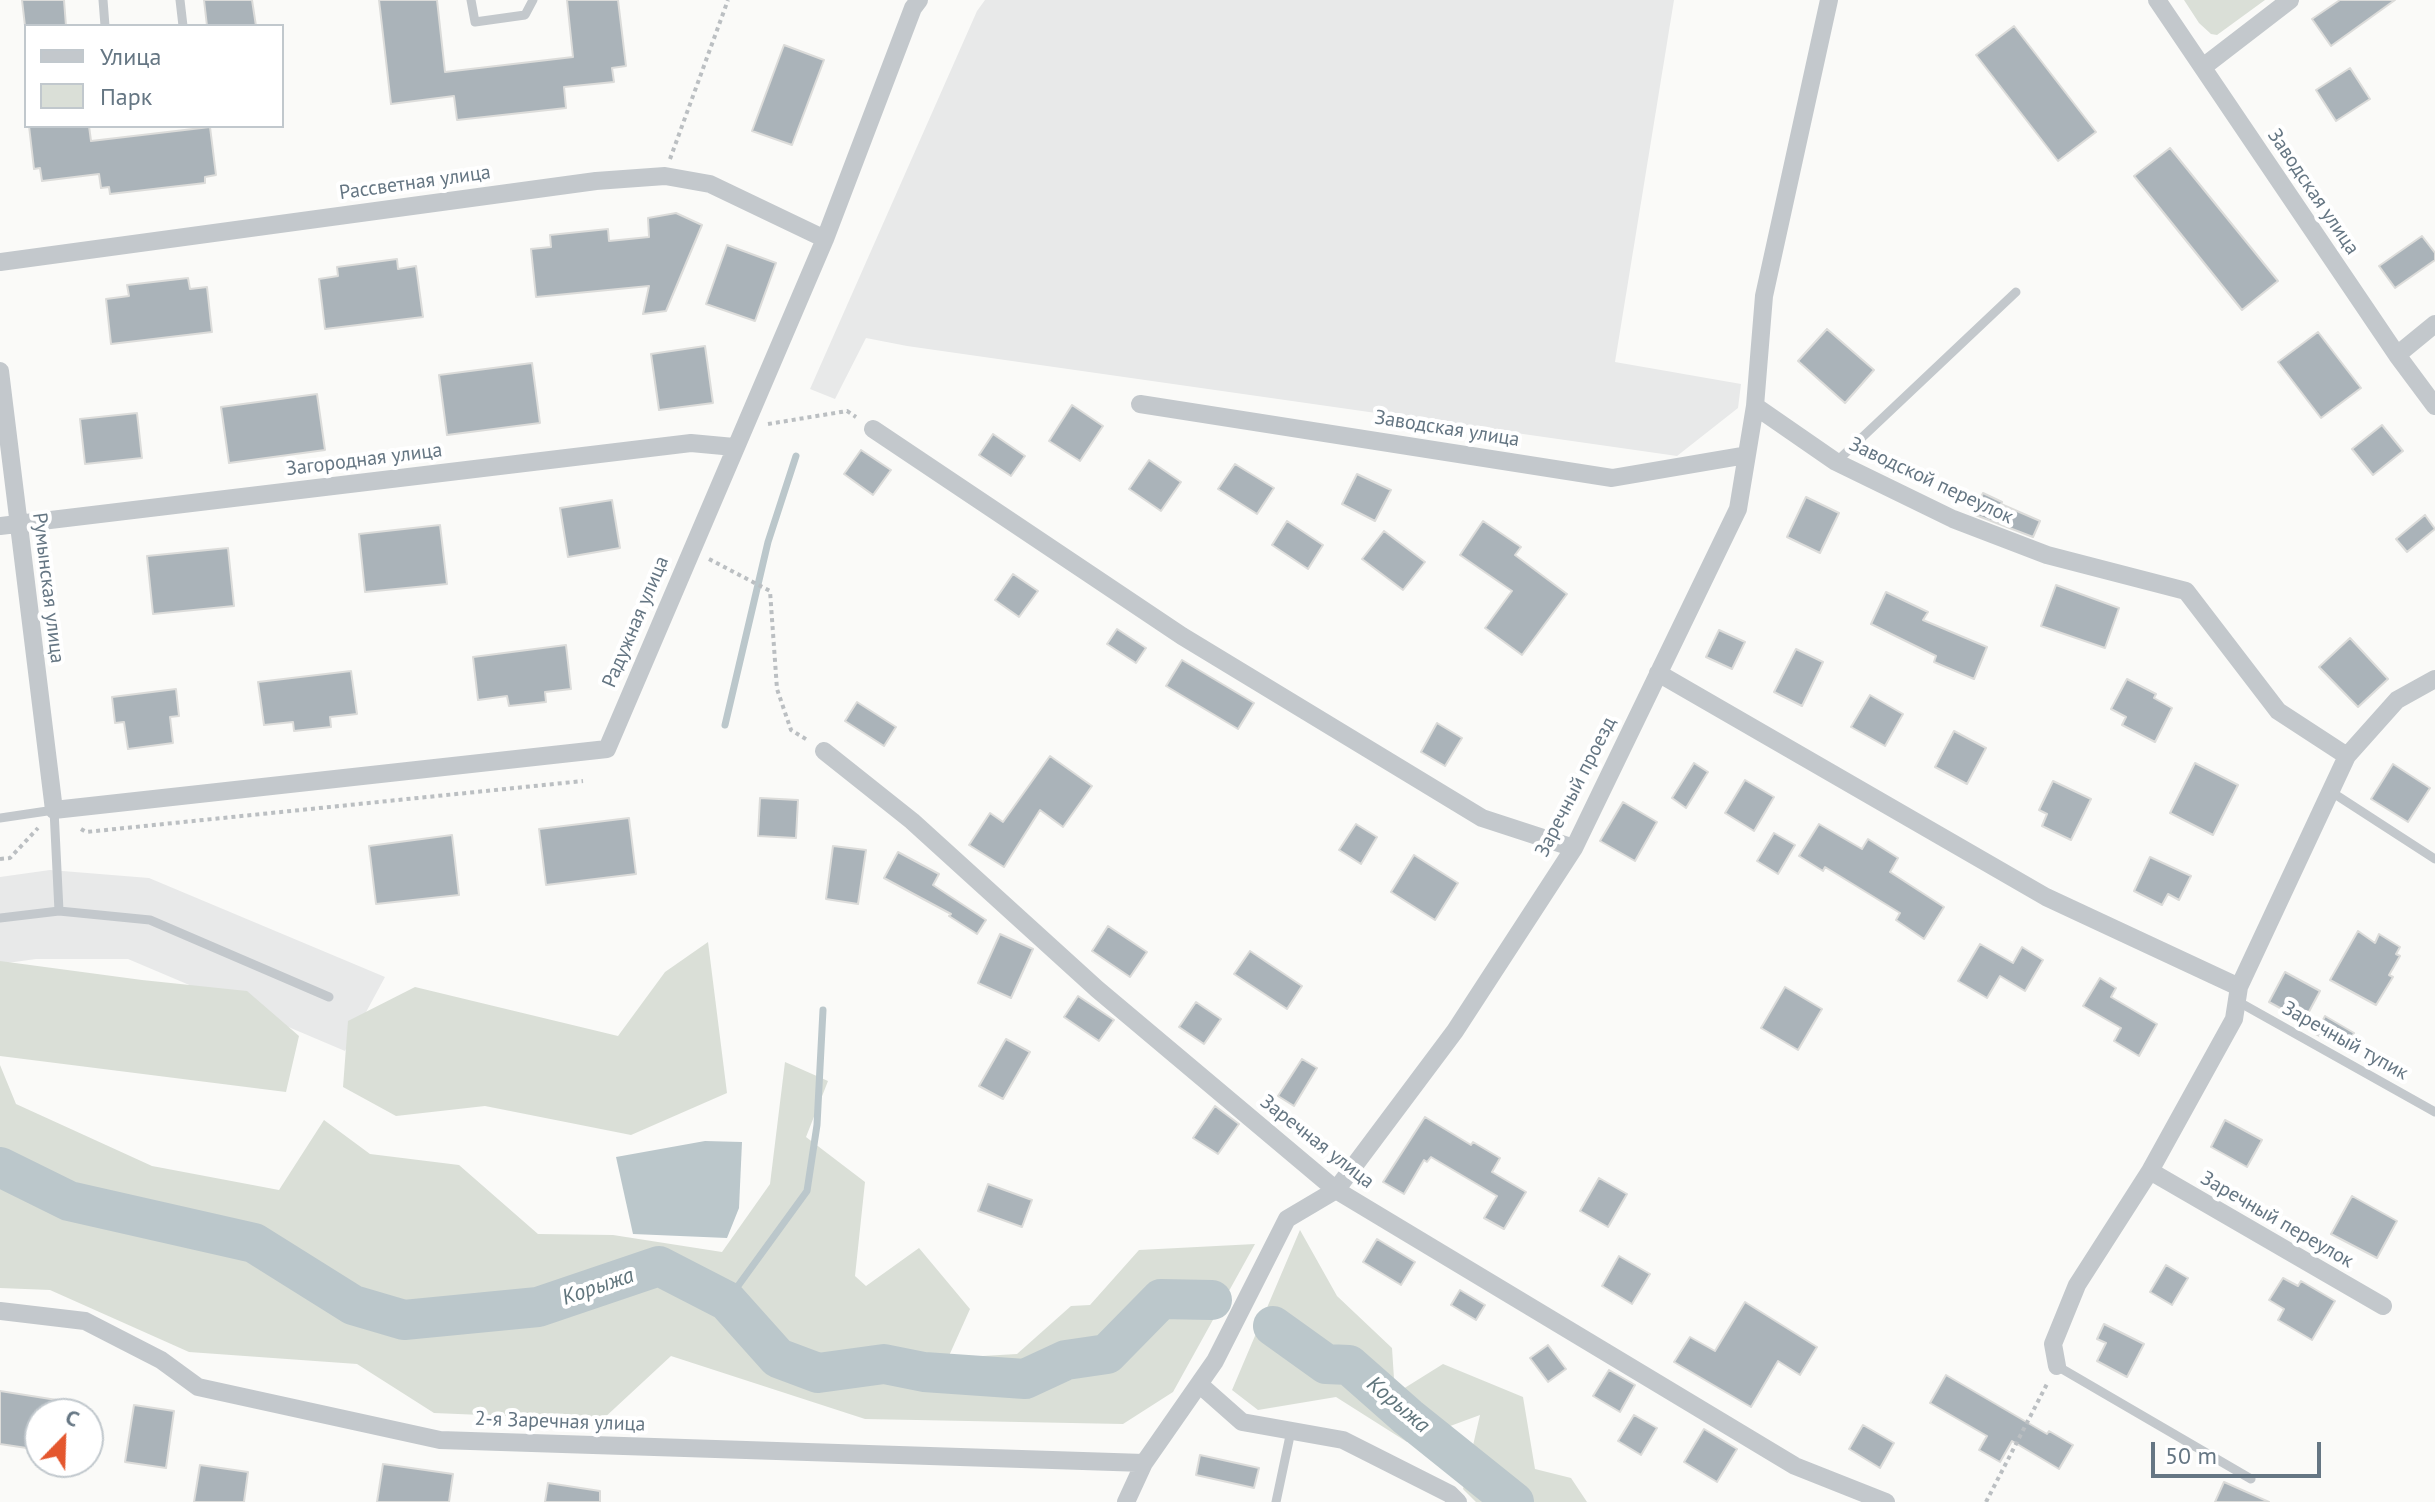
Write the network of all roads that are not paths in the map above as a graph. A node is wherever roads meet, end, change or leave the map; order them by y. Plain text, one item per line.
1 (103, 0) edge
2 (180, 0) edge
3 (471, 0) edge
4 (533, 0) edge
5 (919, 0) edge
6 (1829, 0) edge
7 (2157, 0) edge
8 (2290, 0) edge
9 (105, 24) edge
10 (183, 24) edge
11 (2203, 67) junction
12 (825, 239) junction
13 (0, 262) edge
14 (2016, 292) dead end
15 (2435, 324) edge
16 (2397, 355) junction
17 (0, 371) edge
18 (1140, 404) dead end
19 (1755, 406) junction
20 (2435, 406) edge
21 (873, 429) road end
22 (734, 447) junction
23 (1747, 455) junction
24 (1836, 462) junction
25 (9, 525) edge
26 (1658, 673) junction
27 (2435, 679) edge
28 (824, 751) road end
29 (2347, 756) junction
30 (2330, 791) junction
31 (54, 810) junction
32 (0, 818) edge
33 (1574, 848) junction
34 (2435, 859) edge
35 (59, 911) junction
36 (0, 918) edge
37 (2238, 994) junction
38 (329, 997) dead end
39 (2435, 1112) edge
40 (2150, 1171) junction
41 (1336, 1190) junction
42 (2383, 1306) dead end
43 (0, 1311) edge
44 (2057, 1366) joint
45 (1199, 1384) junction
46 (1291, 1431) junction
47 (1144, 1463) junction
48 (2251, 1479) dead end
49 (1126, 1502) edge
50 (1276, 1502) edge
51 (1458, 1502) edge
52 (1886, 1502) edge

1 - 9 lane
2 - 10 lane
3 - 4 lane
5 - 12 street, Радужная улица
6 - 19 street, Заречный проезд
7 - 11 street, Заводская улица
8 - 11 street
11 - 16 street, Заводская улица
12 - 13 street, Рассветная улица
12 - 22 street, Радужная улица
14 - 24 lane
15 - 16 street
16 - 20 street, Заводская улица
17 - 25 street, Румынская улица
18 - 23 street, Заводская улица
19 - 23 street, Заречный проезд
19 - 24 street, Заводской переулок
21 - 33 street
22 - 25 street, Загородная улица
22 - 31 street, Радужная улица
23 - 26 street, Заречный проезд
24 - 29 street, Заводской переулок
25 - 31 street, Румынская улица
26 - 33 street, Заречный проезд
26 - 37 street
27 - 29 street
28 - 41 street, Заречная улица
29 - 30 street
30 - 34 lane
30 - 37 street
31 - 32 lane
31 - 35 lane
33 - 41 street, Заречный проезд
35 - 36 lane
35 - 38 lane
37 - 39 lane, Заречный тупик
37 - 40 street
40 - 42 street, Заречный переулок
40 - 44 street
41 - 45 street
41 - 52 street, Заречная улица
43 - 47 street, 2-я Заречная улица
44 - 48 lane
45 - 46 street
45 - 47 street
46 - 50 lane
46 - 51 street
47 - 49 street

